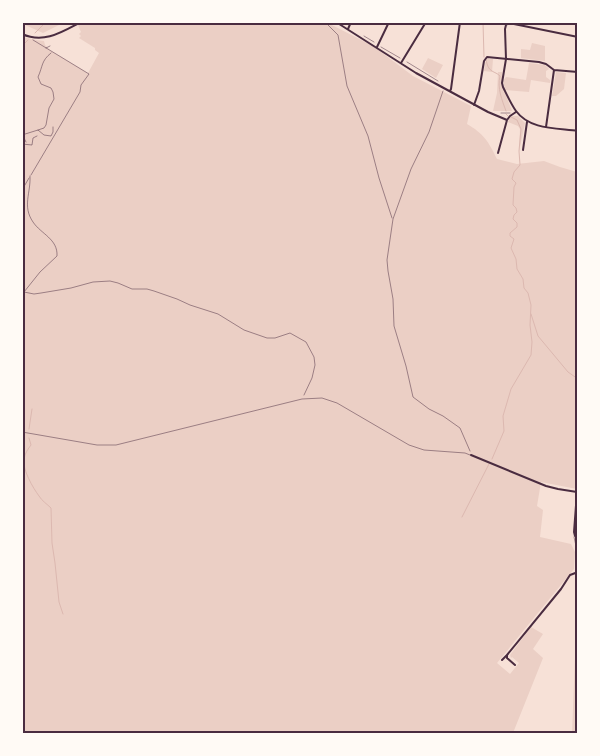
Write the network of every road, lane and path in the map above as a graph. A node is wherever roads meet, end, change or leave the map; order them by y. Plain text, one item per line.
1 (81, 22) edge
2 (325, 22) edge
3 (336, 22) edge
4 (351, 22) edge
5 (389, 22) edge
6 (426, 22) edge
7 (460, 22) edge
8 (508, 23) edge
9 (348, 29) junction
10 (22, 34) edge
11 (365, 36) dead end
12 (578, 37) edge
13 (30, 38) junction
14 (50, 46) dead end
15 (378, 46) junction
16 (45, 49) junction
17 (52, 53) junction
18 (506, 58) junction
19 (404, 60) junction
20 (401, 63) junction
21 (554, 70) junction
22 (578, 72) edge
23 (440, 82) dead end
24 (445, 88) junction
25 (450, 91) junction
26 (474, 105) junction
27 (516, 112) junction
28 (507, 120) junction
29 (526, 122) junction
30 (53, 127) dead end
31 (546, 127) junction
32 (38, 130) junction
33 (578, 131) edge
34 (23, 135) edge
35 (37, 136) dead end
36 (26, 143) junction
37 (22, 144) edge
38 (524, 150) dead end
39 (498, 153) dead end
40 (30, 176) junction
41 (22, 190) edge
42 (393, 219) junction
43 (302, 399) junction
44 (22, 432) edge
45 (471, 455) junction
46 (576, 536) edge
47 (576, 546) dead end
48 (578, 572) edge
49 (507, 655) junction
50 (502, 660) dead end
51 (515, 665) dead end

1 - 13 street
2 - 42 path
3 - 9 street
4 - 9 street
5 - 15 street
6 - 19 street
7 - 25 street
8 - 12 street
8 - 18 street
9 - 15 street
10 - 13 street
11 - 15 path
13 - 16 path
14 - 16 path
15 - 19 path
15 - 20 street
16 - 17 path
17 - 32 path
17 - 40 path
18 - 21 street
18 - 26 street
18 - 27 street
19 - 20 street
19 - 23 path
20 - 24 street
21 - 22 street
21 - 31 street
24 - 25 street
24 - 42 path
25 - 26 street
26 - 28 street
27 - 28 street
27 - 29 street
28 - 39 street
29 - 31 street
29 - 38 street
30 - 32 path
31 - 33 street
32 - 34 path
34 - 36 path
35 - 36 path
36 - 37 path
40 - 41 path
40 - 43 path
42 - 45 path
43 - 44 lane
43 - 45 lane
45 - 46 street
46 - 47 lane
48 - 49 street
49 - 50 street
49 - 51 street

